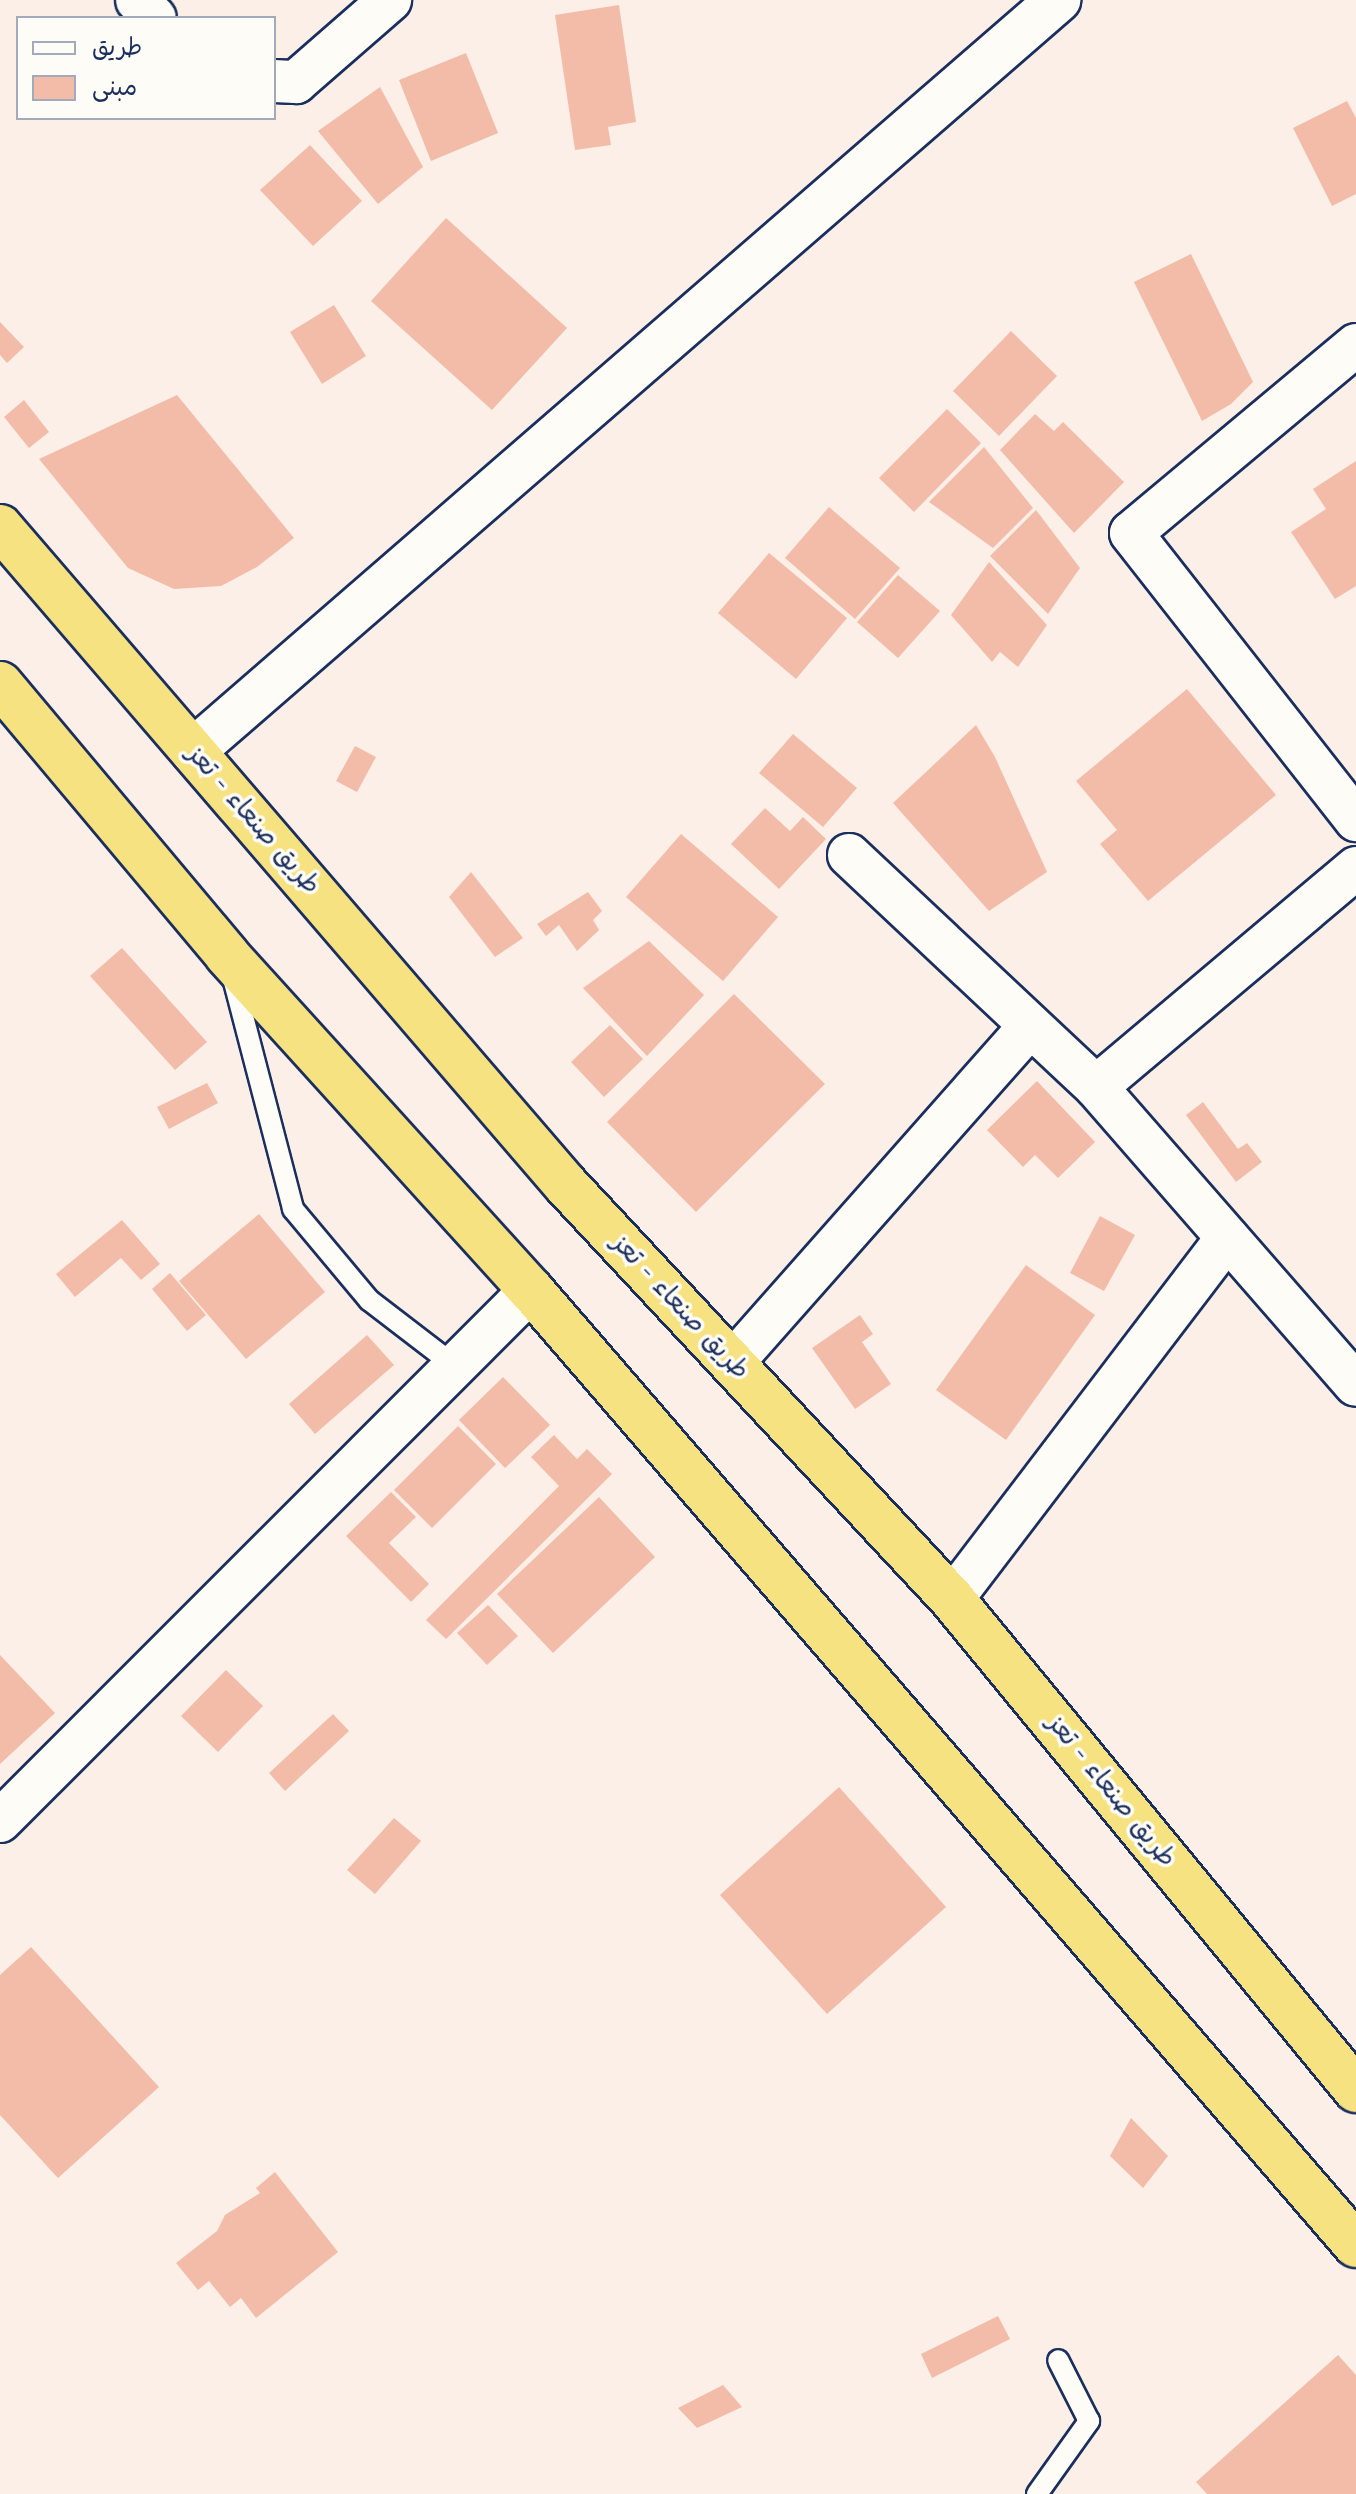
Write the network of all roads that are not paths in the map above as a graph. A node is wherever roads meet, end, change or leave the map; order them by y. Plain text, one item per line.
1 (137, 0) edge
2 (390, 0) edge
3 (1058, 0) edge
4 (153, 16) edge
5 (276, 81) edge
6 (1356, 345) edge
7 (0, 527) edge
8 (0, 684) edge
9 (193, 751) junction
10 (1356, 820) edge
11 (849, 855) dead end
12 (1356, 868) edge
13 (227, 955) junction
14 (1030, 1026) junction
15 (1096, 1087) junction
16 (1227, 1238) junction
17 (531, 1290) junction
18 (732, 1363) junction
19 (455, 1366) junction
20 (1356, 1385) edge
21 (952, 1599) junction
22 (0, 1821) edge
23 (1356, 2090) edge
24 (1356, 2245) edge
25 (1058, 2360) dead end
26 (1037, 2494) edge

1 - 4 street
2 - 5 street
3 - 9 street
6 - 10 street
7 - 9 highway, طريق صنعاء - تعز
8 - 13 highway
9 - 18 highway, طريق صنعاء - تعز
11 - 14 street
12 - 15 street
13 - 17 highway
13 - 19 lane
14 - 15 street
14 - 18 street
15 - 16 street
16 - 20 street
16 - 21 street
17 - 19 street
17 - 24 highway
18 - 21 highway, طريق صنعاء - تعز
19 - 22 street
21 - 23 highway, طريق صنعاء - تعز
25 - 26 lane

